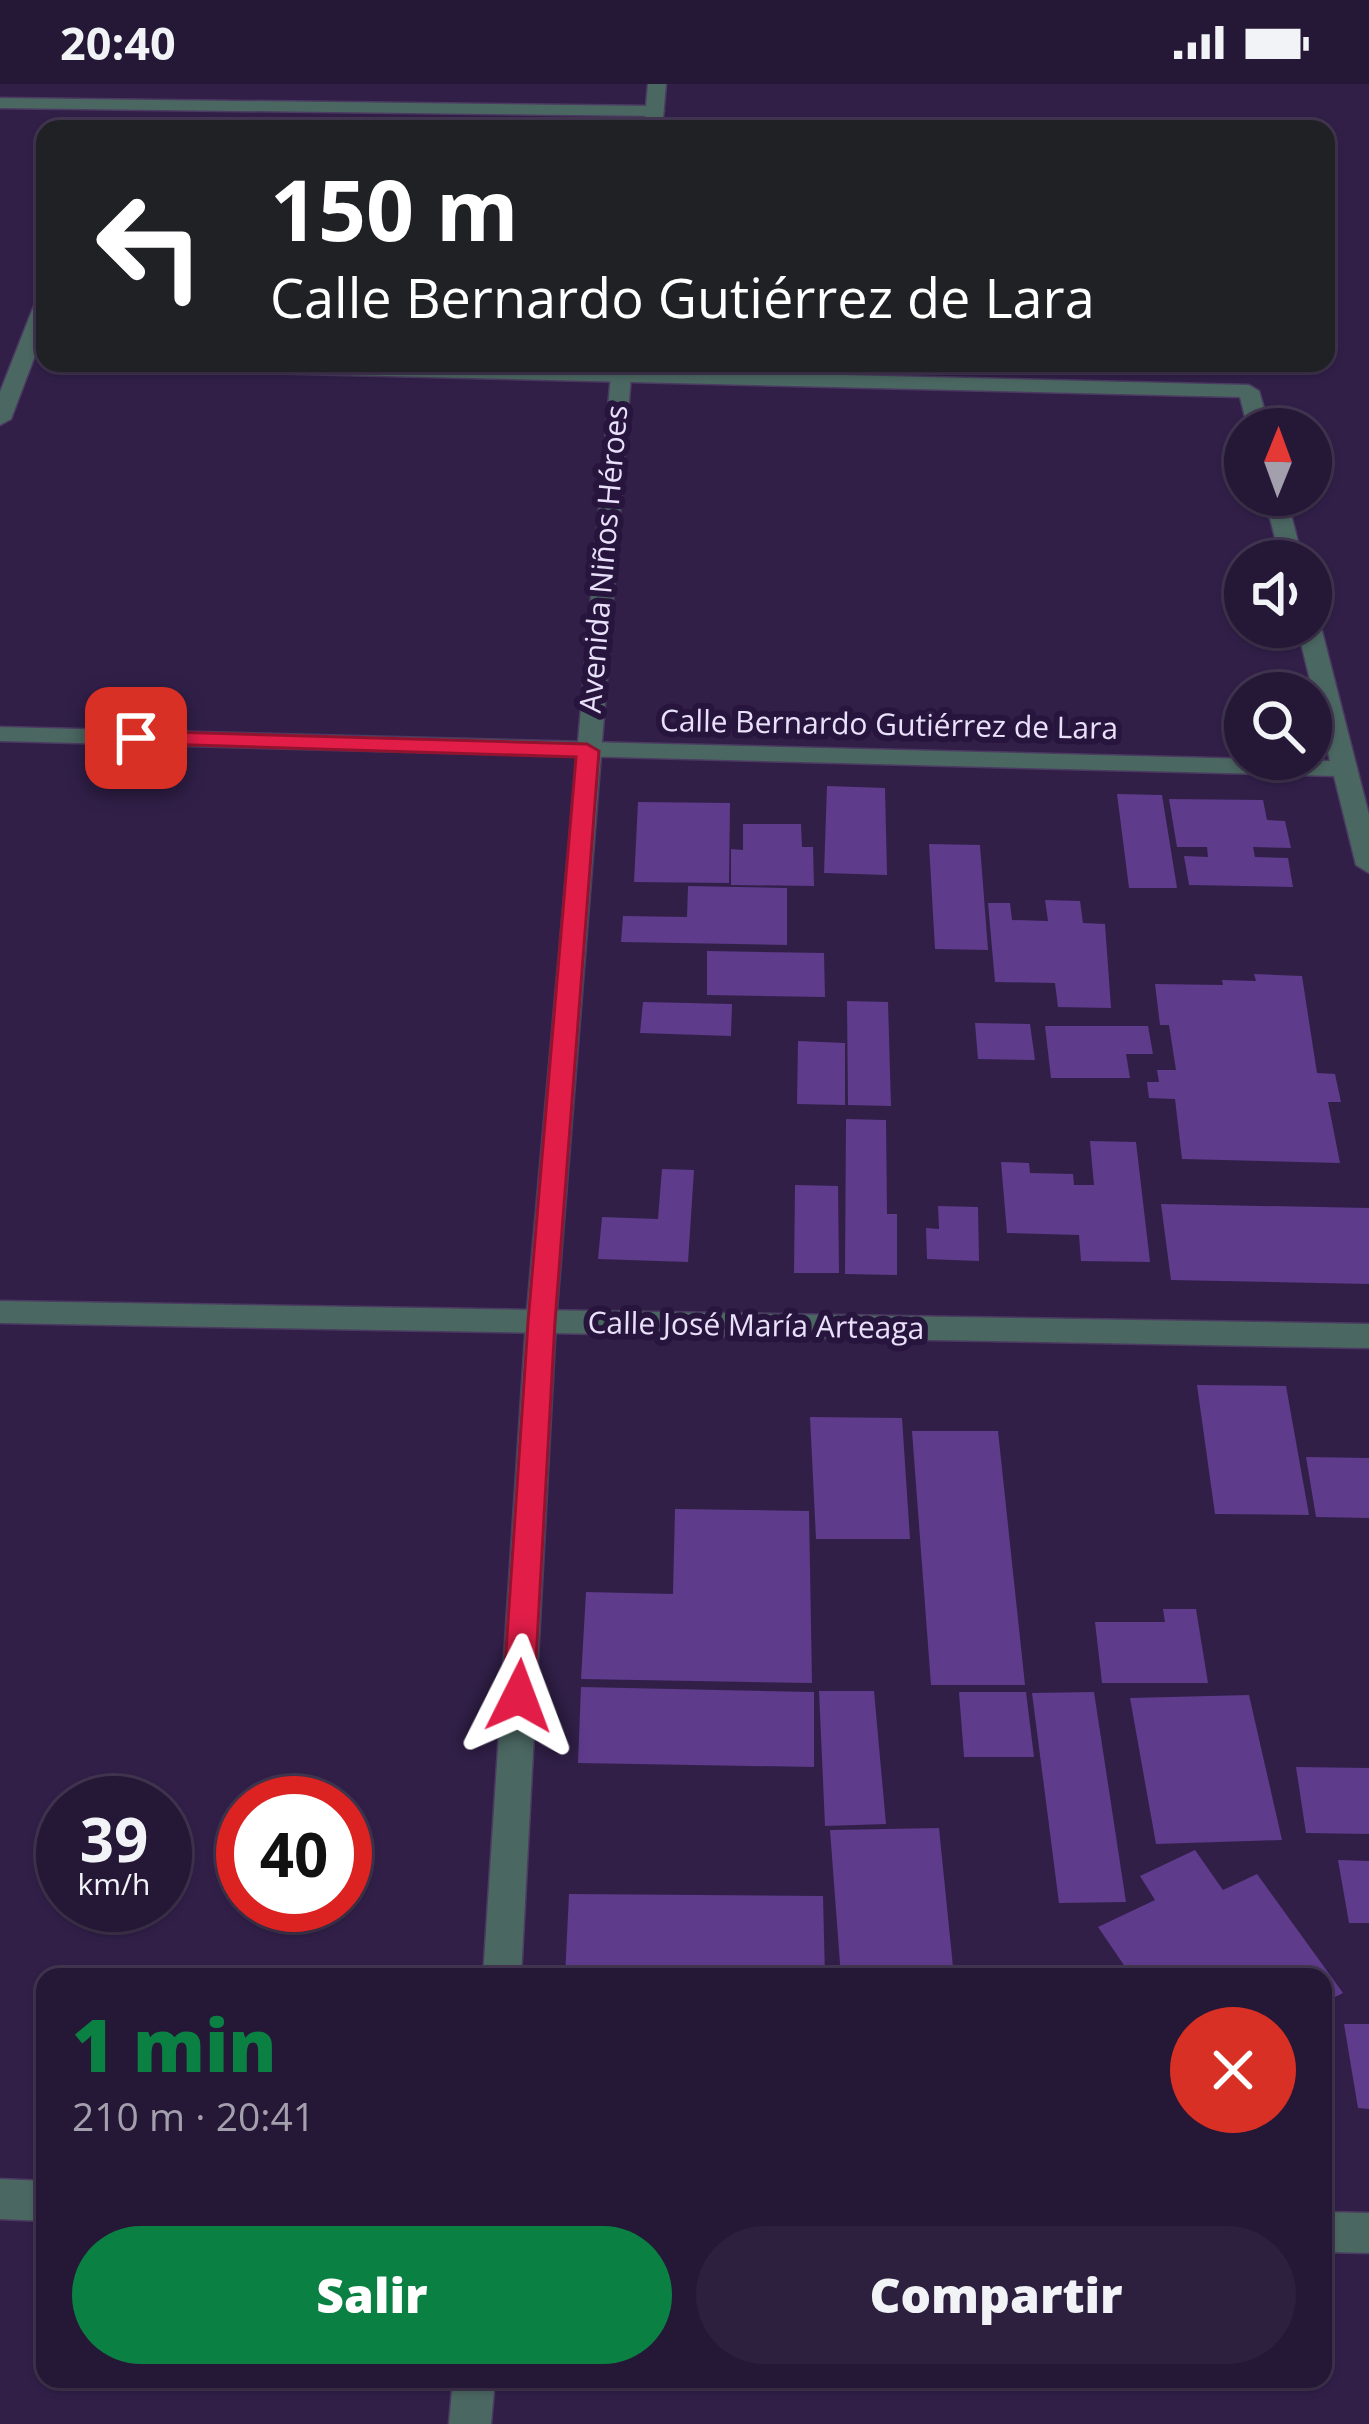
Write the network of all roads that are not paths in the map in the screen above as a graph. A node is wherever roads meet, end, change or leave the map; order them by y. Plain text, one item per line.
1 (134, 84) edge
2 (657, 84) edge
3 (0, 103) edge
4 (127, 105) junction
5 (121, 120) edge
6 (654, 120) edge
7 (36, 318) edge
8 (10, 361) edge
9 (621, 372) edge
10 (730, 372) edge
11 (1253, 408) edge
12 (0, 419) edge
13 (1314, 648) edge
14 (0, 734) edge
15 (587, 751) junction
16 (1345, 769) junction
17 (1369, 865) edge
18 (0, 1312) edge
19 (542, 1322) junction
20 (1369, 1336) edge
21 (503, 1968) edge
22 (0, 2200) edge
23 (36, 2201) edge
24 (1332, 2232) edge
25 (1369, 2233) edge
26 (473, 2388) edge
27 (470, 2424) edge

1 - 4 street
2 - 6 street
3 - 4 street
4 - 5 street
4 - 6 street
7 - 8 street
8 - 12 street
9 - 15 street, Avenida Niños Héroes
10 - 11 street
13 - 16 street
14 - 15 street, Calle Bernardo Gutiérrez de Lara
15 - 16 street, Calle Bernardo Gutiérrez de Lara
15 - 19 street, Avenida Niños Héroes
16 - 17 street
18 - 19 street, Calle José María Arteaga
19 - 20 street, Calle José María Arteaga
19 - 21 street, Avenida Niños Héroes
22 - 23 street
24 - 25 street
26 - 27 street

